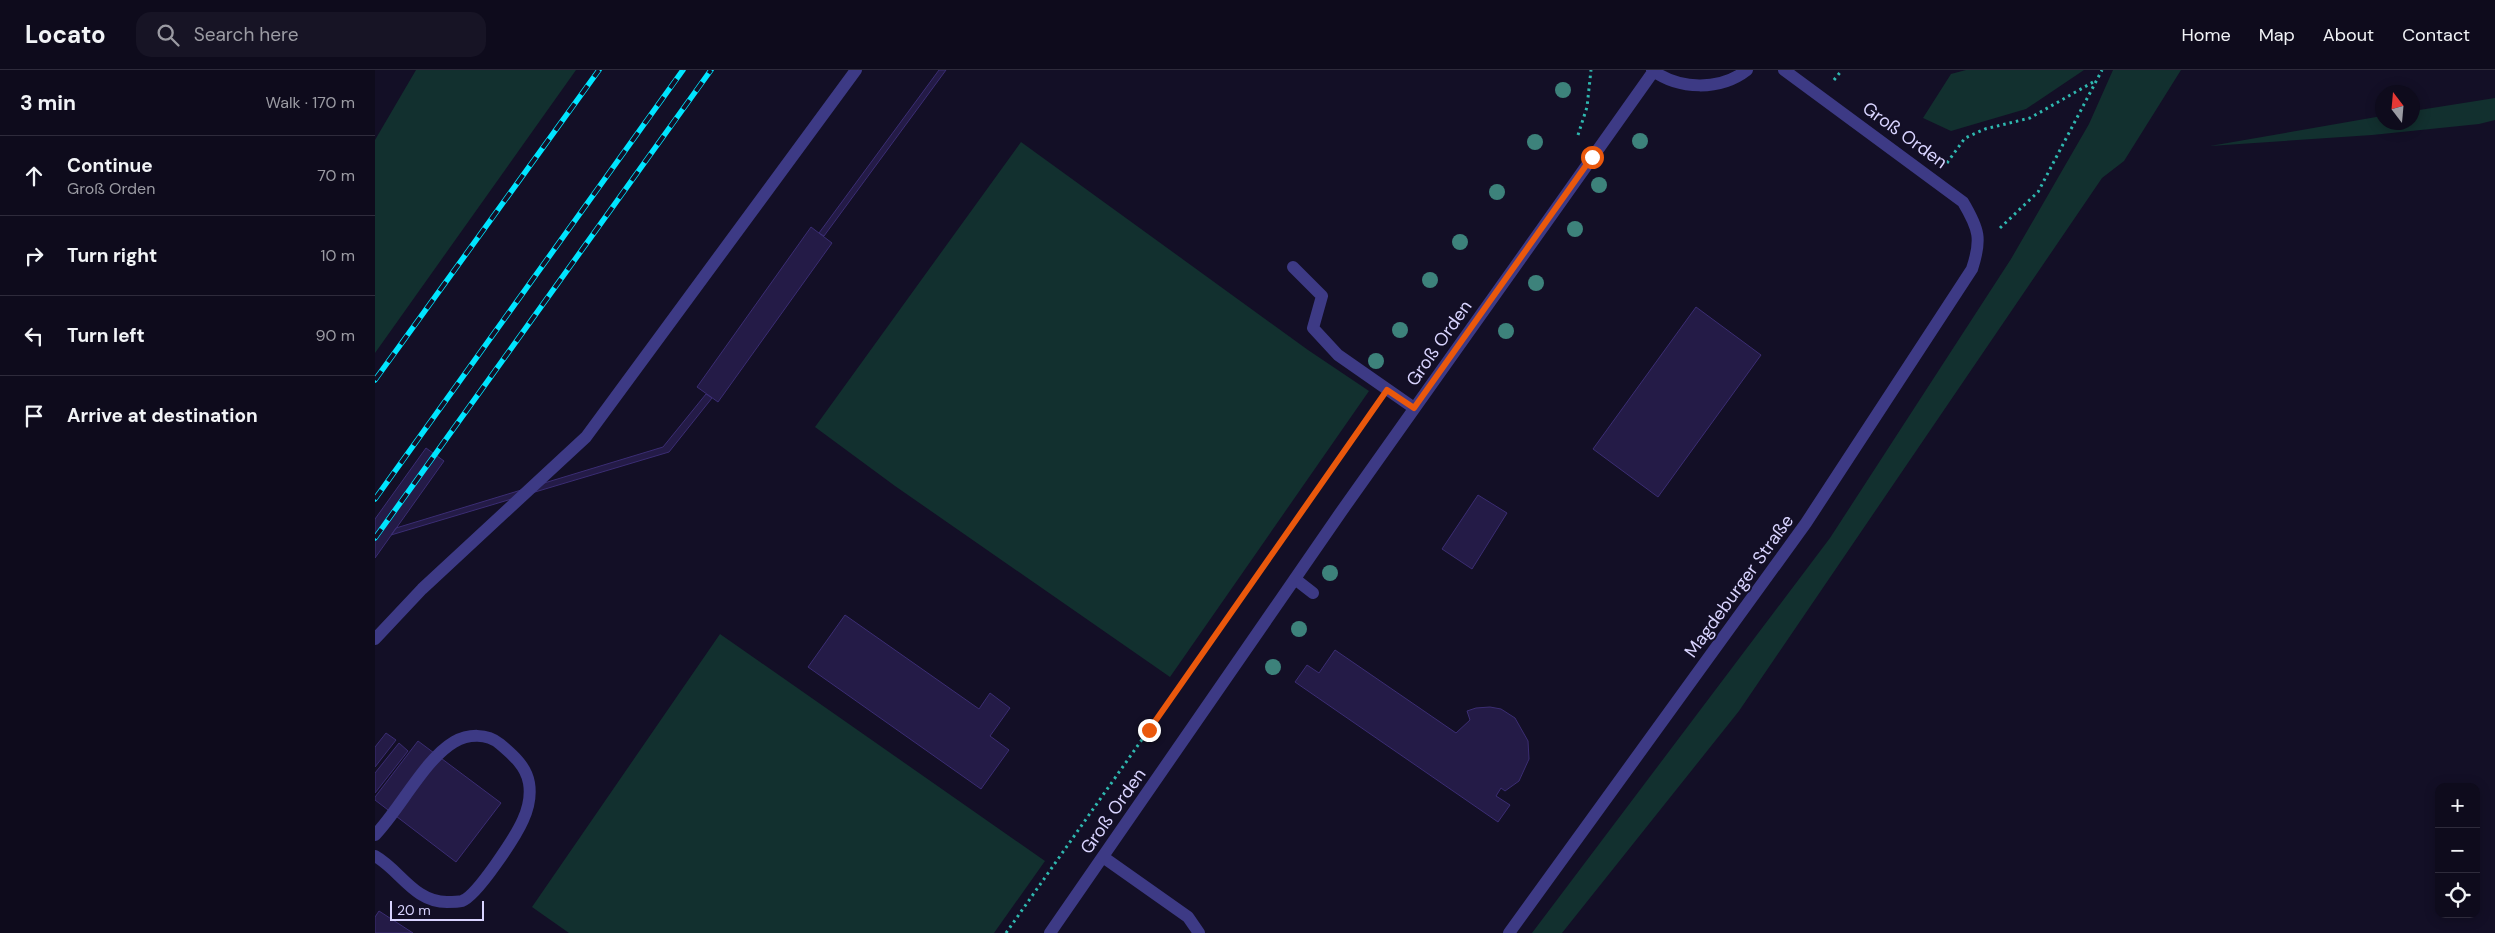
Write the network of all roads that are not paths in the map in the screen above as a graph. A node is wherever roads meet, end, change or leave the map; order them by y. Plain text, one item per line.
1 (856, 70) edge
2 (1747, 70) edge
3 (1784, 70) edge
4 (1652, 71) edge
5 (1979, 247) joint
6 (1293, 267) dead end
7 (1414, 408) junction
8 (1295, 579) junction
9 (1313, 593) dead end
10 (375, 639) edge
11 (375, 834) edge
12 (375, 856) edge
13 (1103, 857) junction
14 (1050, 933) edge
15 (1199, 933) edge
16 (1509, 933) edge

1 - 10 street
2 - 4 street, Groß Orden
3 - 5 street, Groß Orden
4 - 7 street, Groß Orden
5 - 16 street, Magdeburger Straße
6 - 7 street
7 - 8 street, Groß Orden
8 - 9 street
8 - 13 street, Groß Orden
11 - 12 street
13 - 14 street, Groß Orden
13 - 15 street

